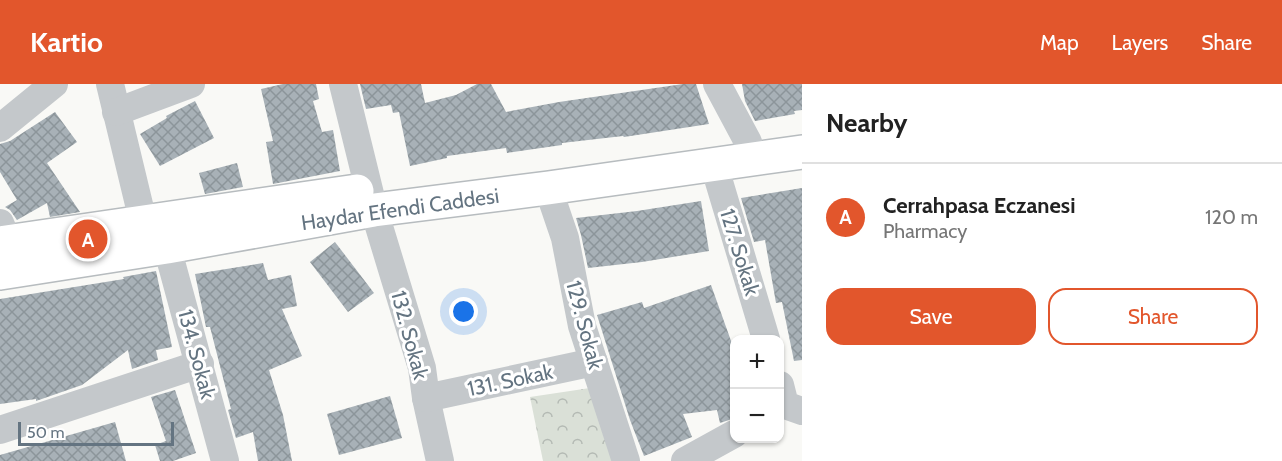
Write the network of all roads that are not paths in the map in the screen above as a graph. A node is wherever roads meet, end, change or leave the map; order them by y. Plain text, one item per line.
1 (54, 84) edge
2 (110, 84) edge
3 (191, 84) edge
4 (343, 84) edge
5 (717, 84) edge
6 (116, 112) junction
7 (0, 128) edge
8 (802, 134) edge
9 (748, 142) junction
10 (802, 152) edge
11 (714, 165) junction
12 (548, 188) junction
13 (372, 200) junction
14 (143, 221) junction
15 (2, 245) edge
16 (167, 248) junction
17 (765, 335) edge
18 (594, 362) junction
19 (200, 364) junction
20 (426, 398) junction
21 (0, 430) edge
22 (730, 438) edge
23 (706, 457) edge
24 (430, 458) edge
25 (225, 461) edge
26 (626, 461) edge

1 - 7 street
2 - 6 street
3 - 6 street
4 - 13 street, 132. Sokak
5 - 9 street
6 - 14 street
8 - 9 main road, Haydar Efendi Caddesi
9 - 13 main road, Haydar Efendi Caddesi
10 - 11 main road, Haydar Efendi Caddesi
11 - 12 main road, Haydar Efendi Caddesi
11 - 17 street, 127. Sokak
12 - 13 main road, Haydar Efendi Caddesi
12 - 18 street, 129. Sokak
13 - 14 main road, Haydar Efendi Caddesi
13 - 16 main road, Haydar Efendi Caddesi
13 - 20 street, 132. Sokak
14 - 15 main road, Haydar Efendi Caddesi
15 - 16 main road, Haydar Efendi Caddesi
16 - 19 street, 134. Sokak
18 - 20 street, 131. Sokak
18 - 26 street, 129. Sokak
19 - 21 street
19 - 25 street, 134. Sokak
20 - 24 street, 132. Sokak
22 - 23 street

